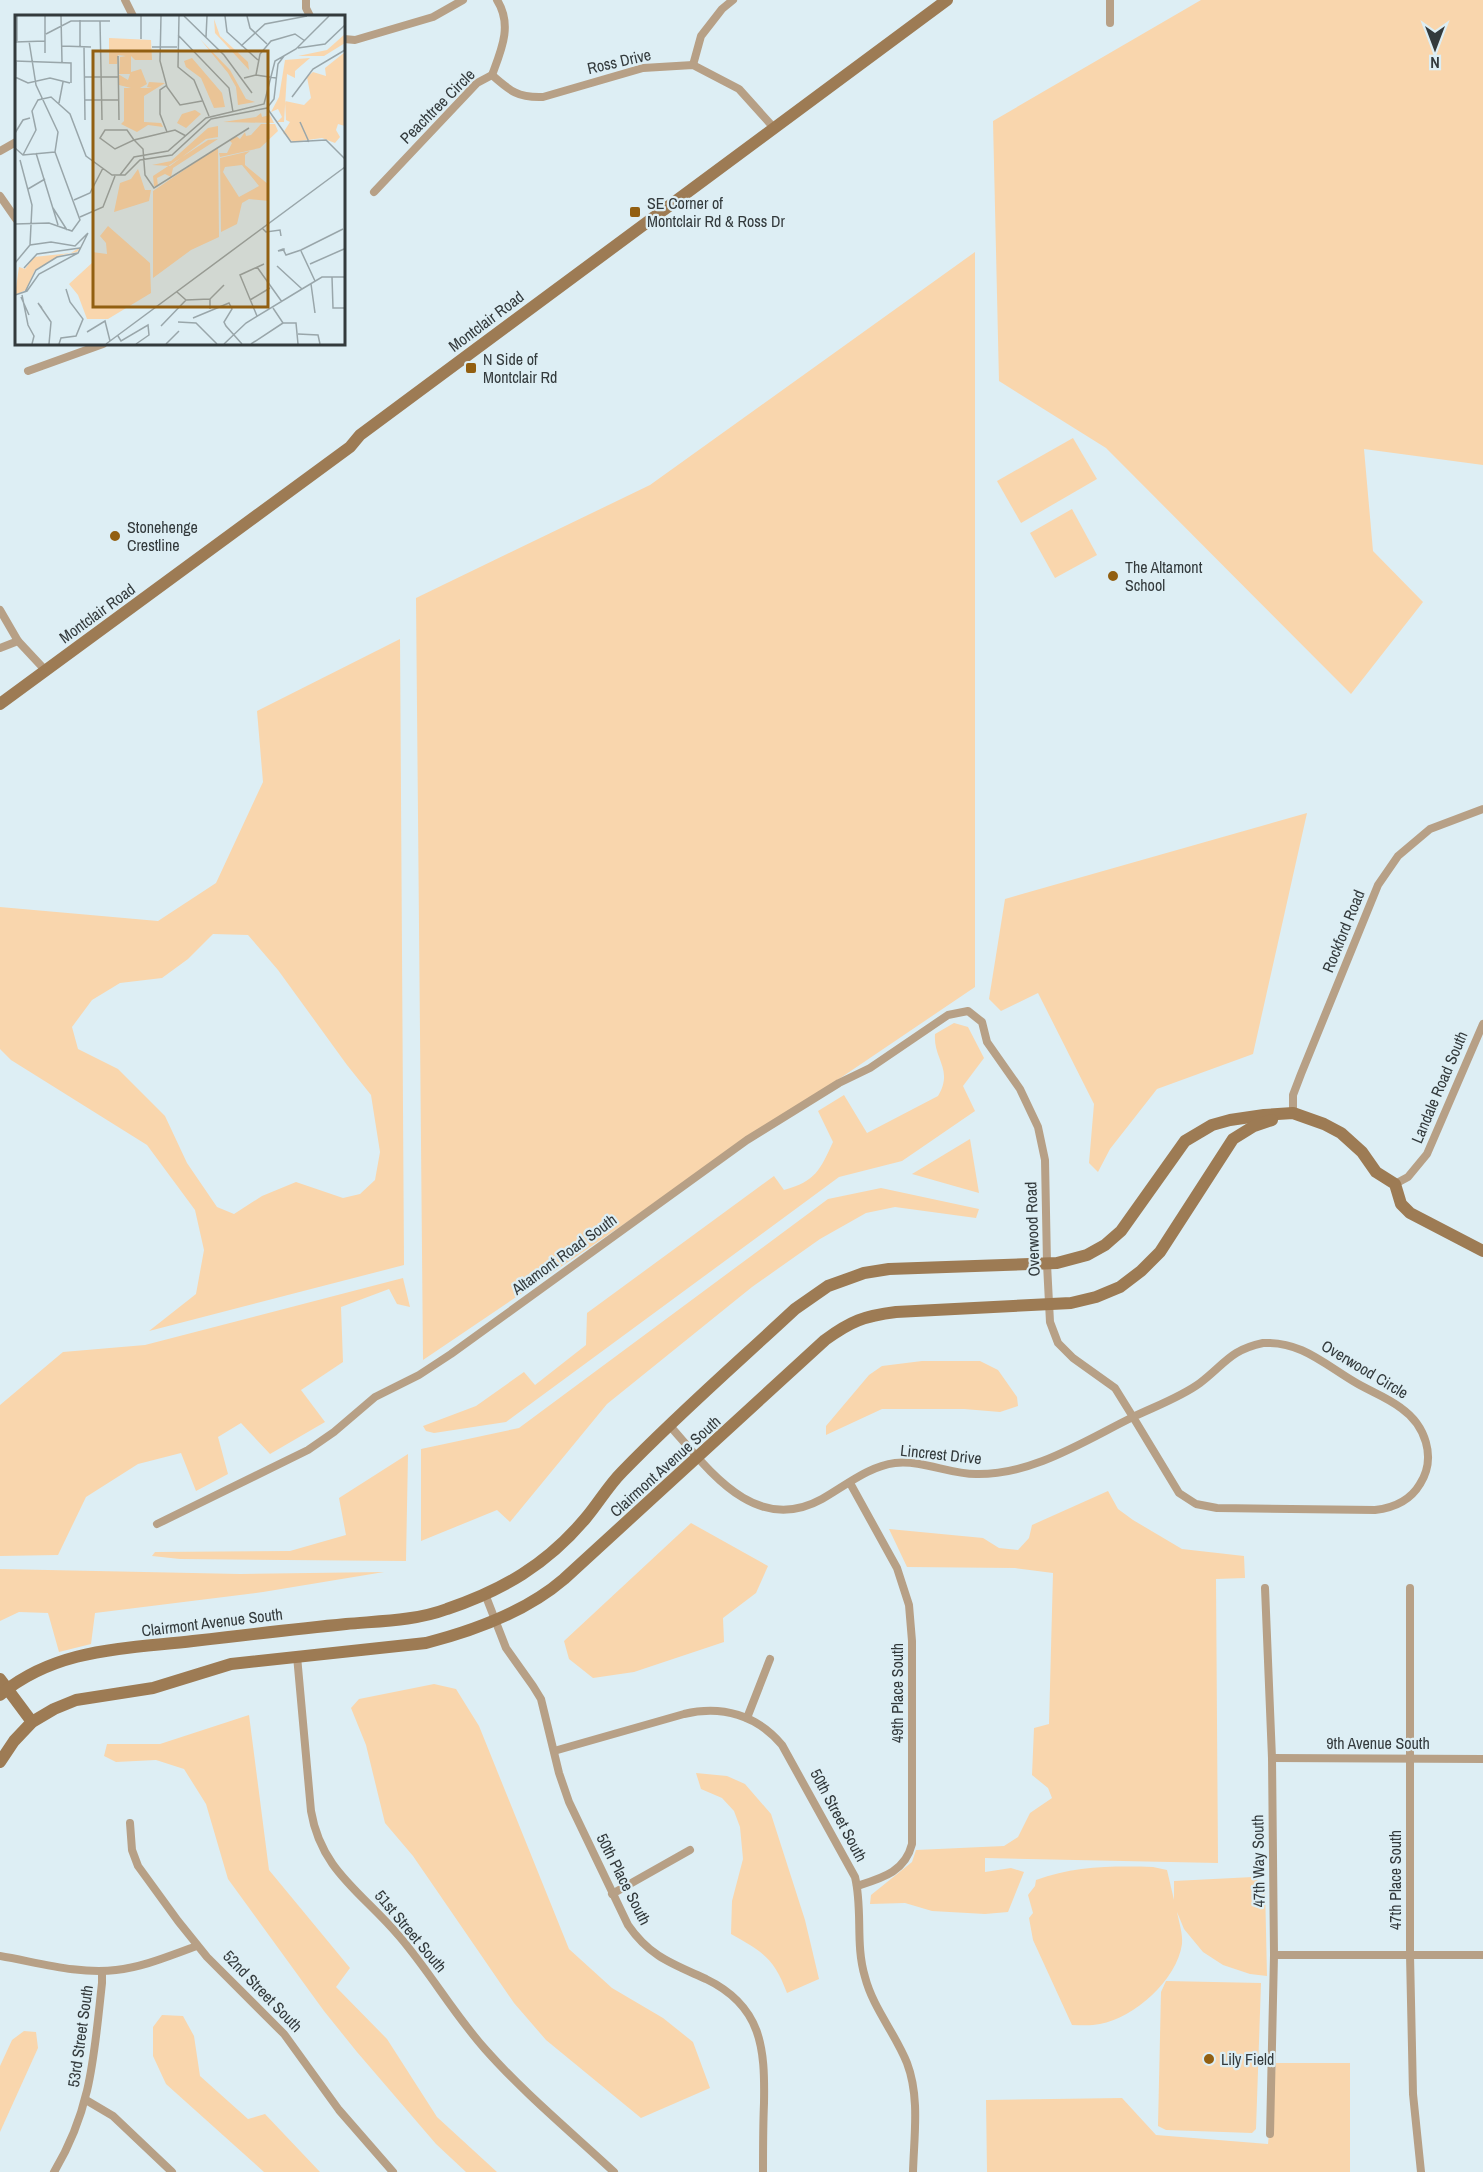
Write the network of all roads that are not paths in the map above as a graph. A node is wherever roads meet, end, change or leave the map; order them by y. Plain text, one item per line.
1 (125, 0) edge
2 (306, 0) edge
3 (463, 0) edge
4 (497, 0) edge
5 (733, 0) edge
6 (947, 0) edge
7 (1110, 0) edge
8 (132, 15) edge
9 (310, 15) edge
10 (1110, 23) dead end
11 (345, 39) edge
12 (693, 64) junction
13 (492, 75) junction
14 (774, 128) junction
15 (15, 143) edge
16 (0, 151) edge
17 (374, 192) dead end
18 (0, 195) edge
19 (15, 218) edge
20 (95, 345) edge
21 (28, 371) dead end
22 (0, 610) edge
23 (18, 641) junction
24 (0, 648) edge
25 (46, 671) junction
26 (0, 704) edge
27 (1483, 809) edge
28 (982, 1022) joint
29 (1483, 1024) edge
30 (1293, 1113) junction
31 (1395, 1184) junction
32 (1483, 1251) edge
33 (1047, 1264) junction
34 (1049, 1305) junction
35 (1133, 1417) junction
36 (670, 1426) junction
37 (698, 1457) junction
38 (850, 1483) junction
39 (157, 1524) dead end
40 (1266, 1588) dead end
41 (1410, 1588) dead end
42 (485, 1594) junction
43 (494, 1619) junction
44 (297, 1656) junction
45 (770, 1659) dead end
46 (2, 1688) edge
47 (747, 1718) junction
48 (32, 1722) junction
49 (554, 1751) junction
50 (1272, 1758) junction
51 (1410, 1759) junction
52 (1483, 1759) edge
53 (0, 1762) edge
54 (130, 1823) dead end
55 (690, 1850) dead end
56 (857, 1886) junction
57 (612, 1894) junction
58 (197, 1946) junction
59 (1274, 1955) junction
60 (1410, 1955) junction
61 (1483, 1955) edge
62 (0, 1956) edge
63 (102, 1971) junction
64 (86, 2100) junction
65 (1269, 2134) dead end
66 (54, 2172) edge
67 (172, 2172) edge
68 (393, 2172) edge
69 (614, 2172) edge
70 (763, 2172) edge
71 (913, 2172) edge
72 (1421, 2172) edge

1 - 8 street
2 - 9 street
3 - 11 street
4 - 13 street, Peachtree Circle
5 - 12 street
6 - 14 street, Montclair Road
7 - 10 street
12 - 13 street, Ross Drive
12 - 14 street
13 - 17 street, Peachtree Circle
14 - 25 street, Montclair Road
15 - 16 street
18 - 19 street
20 - 21 street
22 - 23 street
23 - 24 street
23 - 25 street
25 - 26 street, Montclair Road
27 - 30 street, Rockford Road
28 - 33 street, Overwood Road
28 - 39 street, Altamont Road South
29 - 31 street, Landale Road South
30 - 31 street, Clairmont Avenue South
30 - 33 street, Clairmont Avenue South
30 - 34 street, Clairmont Avenue South
31 - 32 street, Clairmont Avenue South
33 - 34 street, Overwood Road
33 - 36 street, Clairmont Avenue South
34 - 35 street, Overwood Road
34 - 37 street, Clairmont Avenue South
35 - 35 street, Overwood Circle
35 - 38 street, Lincrest Drive
36 - 37 street, Lincrest Drive
36 - 42 street, Clairmont Avenue South
37 - 38 street, Lincrest Drive
37 - 43 street, Clairmont Avenue South
38 - 56 street, 49th Place South
40 - 50 street, 47th Way South
41 - 51 street, 47th Place South
42 - 43 street, 50th Place South
42 - 46 street, Clairmont Avenue South
43 - 44 street, Clairmont Avenue South
43 - 49 street, 50th Place South
44 - 48 street, Clairmont Avenue South
44 - 69 street, 51st Street South
45 - 47 street
46 - 48 street
47 - 49 street, 50th Street South
47 - 56 street, 50th Street South
48 - 53 street, Clairmont Avenue South
49 - 57 street, 50th Place South
50 - 51 street, 9th Avenue South
50 - 59 street, 47th Way South
51 - 52 street, 9th Avenue South
51 - 60 street, 47th Place South
54 - 58 street, 52nd Street South
55 - 57 street
56 - 71 street, 50th Street South
57 - 70 street, 50th Place South
58 - 63 street
58 - 68 street, 52nd Street South
59 - 60 street
59 - 65 street, 47th Way South
60 - 61 street
60 - 72 street, 47th Place South
62 - 63 street
63 - 64 street, 53rd Street South
64 - 66 street
64 - 67 street, 53rd Street South

